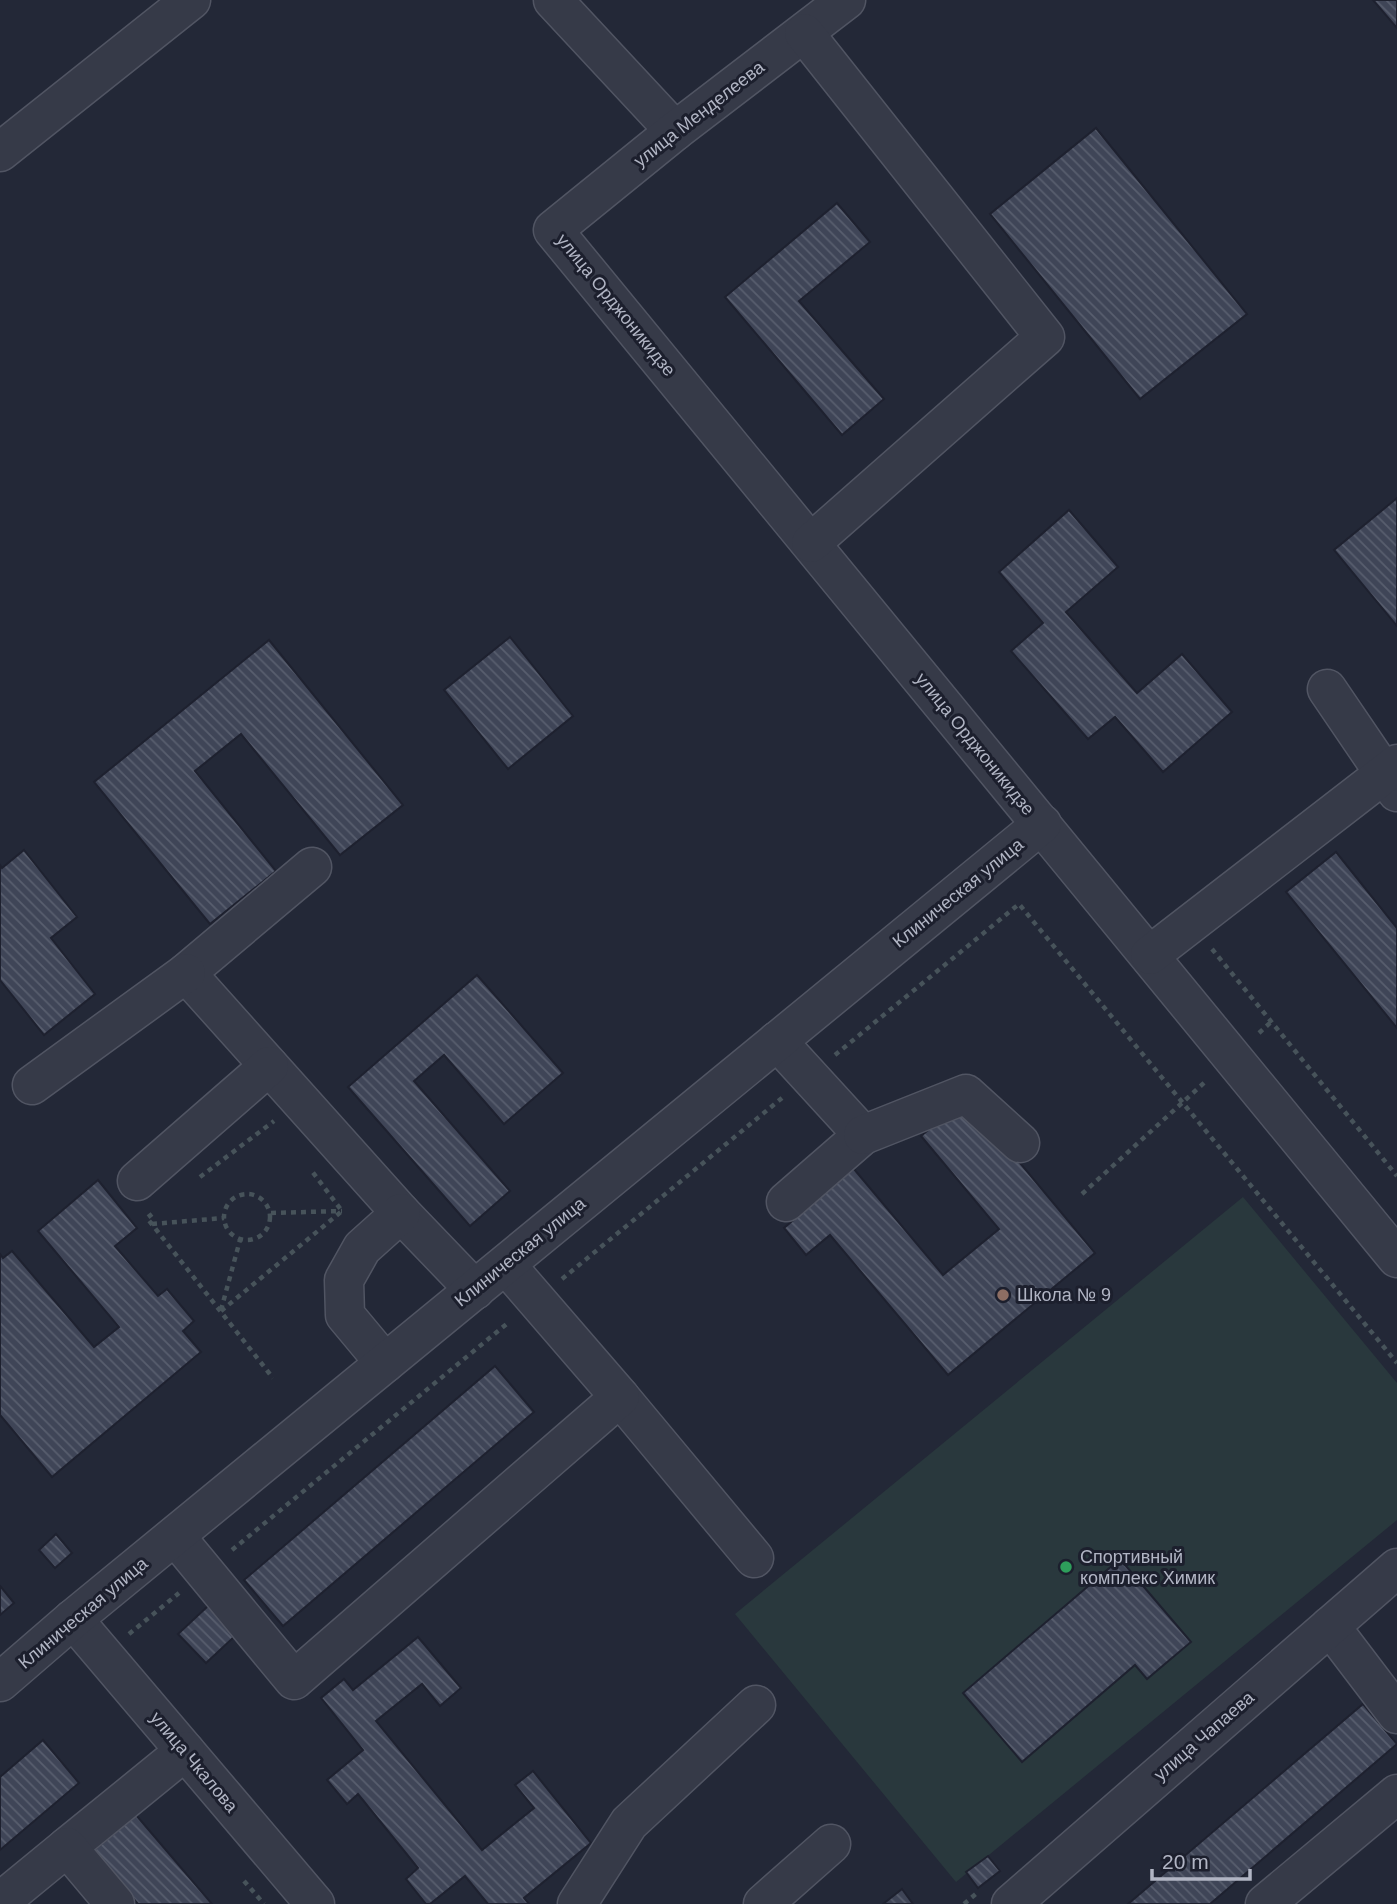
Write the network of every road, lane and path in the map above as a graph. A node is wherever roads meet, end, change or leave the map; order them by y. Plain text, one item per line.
1 (191, 0) edge
2 (553, 0) edge
3 (846, 0) edge
4 (804, 33) junction
5 (675, 131) junction
6 (0, 152) edge
7 (553, 230) joint
8 (811, 544) junction
9 (1327, 689) dead end
10 (1393, 777) edge
11 (1042, 824) junction
12 (312, 867) dead end
13 (1191, 923) junction
14 (1150, 955) junction
15 (186, 973) junction
16 (1271, 1022) junction
17 (777, 1041) junction
18 (1232, 1057) junction
19 (269, 1066) junction
20 (808, 1077) junction
21 (32, 1085) dead end
22 (1182, 1103) junction
23 (281, 1131) dead end
24 (863, 1135) junction
25 (1020, 1143) dead end
26 (304, 1161) dead end
27 (1397, 1176) edge
28 (189, 1185) dead end
29 (1082, 1194) dead end
30 (147, 1195) joint
31 (786, 1202) dead end
32 (342, 1211) junction
33 (271, 1213) junction
34 (401, 1213) junction
35 (223, 1218) junction
36 (152, 1223) junction
37 (240, 1240) junction
38 (1397, 1258) edge
39 (506, 1265) junction
40 (475, 1290) junction
41 (536, 1300) junction
42 (221, 1311) junction
43 (386, 1363) junction
44 (1397, 1363) edge
45 (273, 1378) dead end
46 (620, 1397) junction
47 (175, 1536) junction
48 (754, 1558) dead end
49 (1397, 1567) edge
50 (204, 1572) junction
51 (73, 1619) junction
52 (1330, 1626) junction
53 (104, 1655) junction
54 (1385, 1672) edge
55 (0, 1682) edge
56 (756, 1705) dead end
57 (1397, 1714) edge
58 (186, 1751) junction
59 (1397, 1794) edge
60 (831, 1844) dead end
61 (66, 1847) junction
62 (237, 1872) dead end
63 (0, 1902) edge
64 (115, 1904) edge
65 (264, 1904) edge
66 (315, 1904) edge
67 (577, 1904) edge
68 (763, 1904) edge
69 (1011, 1904) edge
70 (1265, 1904) edge

1 - 6 street
2 - 5 street
3 - 4 street, улица Менделеева
4 - 5 street, улица Менделеева
4 - 8 street
5 - 7 street, улица Менделеева
7 - 8 street, улица Орджоникидзе
8 - 11 street, улица Орджоникидзе
9 - 10 street
10 - 13 street
11 - 14 street, улица Орджоникидзе
11 - 17 street, Клиническая улица
12 - 15 street
13 - 14 street
13 - 16 path
14 - 18 street, улица Орджоникидзе
15 - 19 street
15 - 21 street
16 - 18 path
16 - 27 path
17 - 20 street
17 - 39 street, Клиническая улица
18 - 22 path
18 - 38 street, улица Орджоникидзе
19 - 30 street
19 - 34 street
20 - 22 path
20 - 24 street
20 - 41 path
22 - 29 path
22 - 44 path
23 - 28 path
24 - 25 street
24 - 31 street
26 - 32 path
30 - 36 path
32 - 33 path
32 - 42 path
33 - 35 path
33 - 37 path
34 - 40 street
34 - 43 street
35 - 36 path
35 - 37 path
36 - 42 path
37 - 42 path
39 - 40 street, Клиническая улица
39 - 41 street
40 - 43 street, Клиническая улица
41 - 46 street
41 - 50 path
42 - 45 path
43 - 47 street, Клиническая улица
46 - 48 street
46 - 50 street
47 - 50 street
47 - 51 street, Клиническая улица
49 - 52 street, улица Чапаева
50 - 53 path
51 - 53 street, улица Чкалова
51 - 55 street, Клиническая улица
52 - 54 street
52 - 69 street, улица Чапаева
53 - 58 street, улица Чкалова
54 - 57 street
56 - 67 street
58 - 61 street
58 - 66 street, улица Чкалова
59 - 70 street
60 - 68 street
61 - 63 street
61 - 64 street
62 - 65 path

